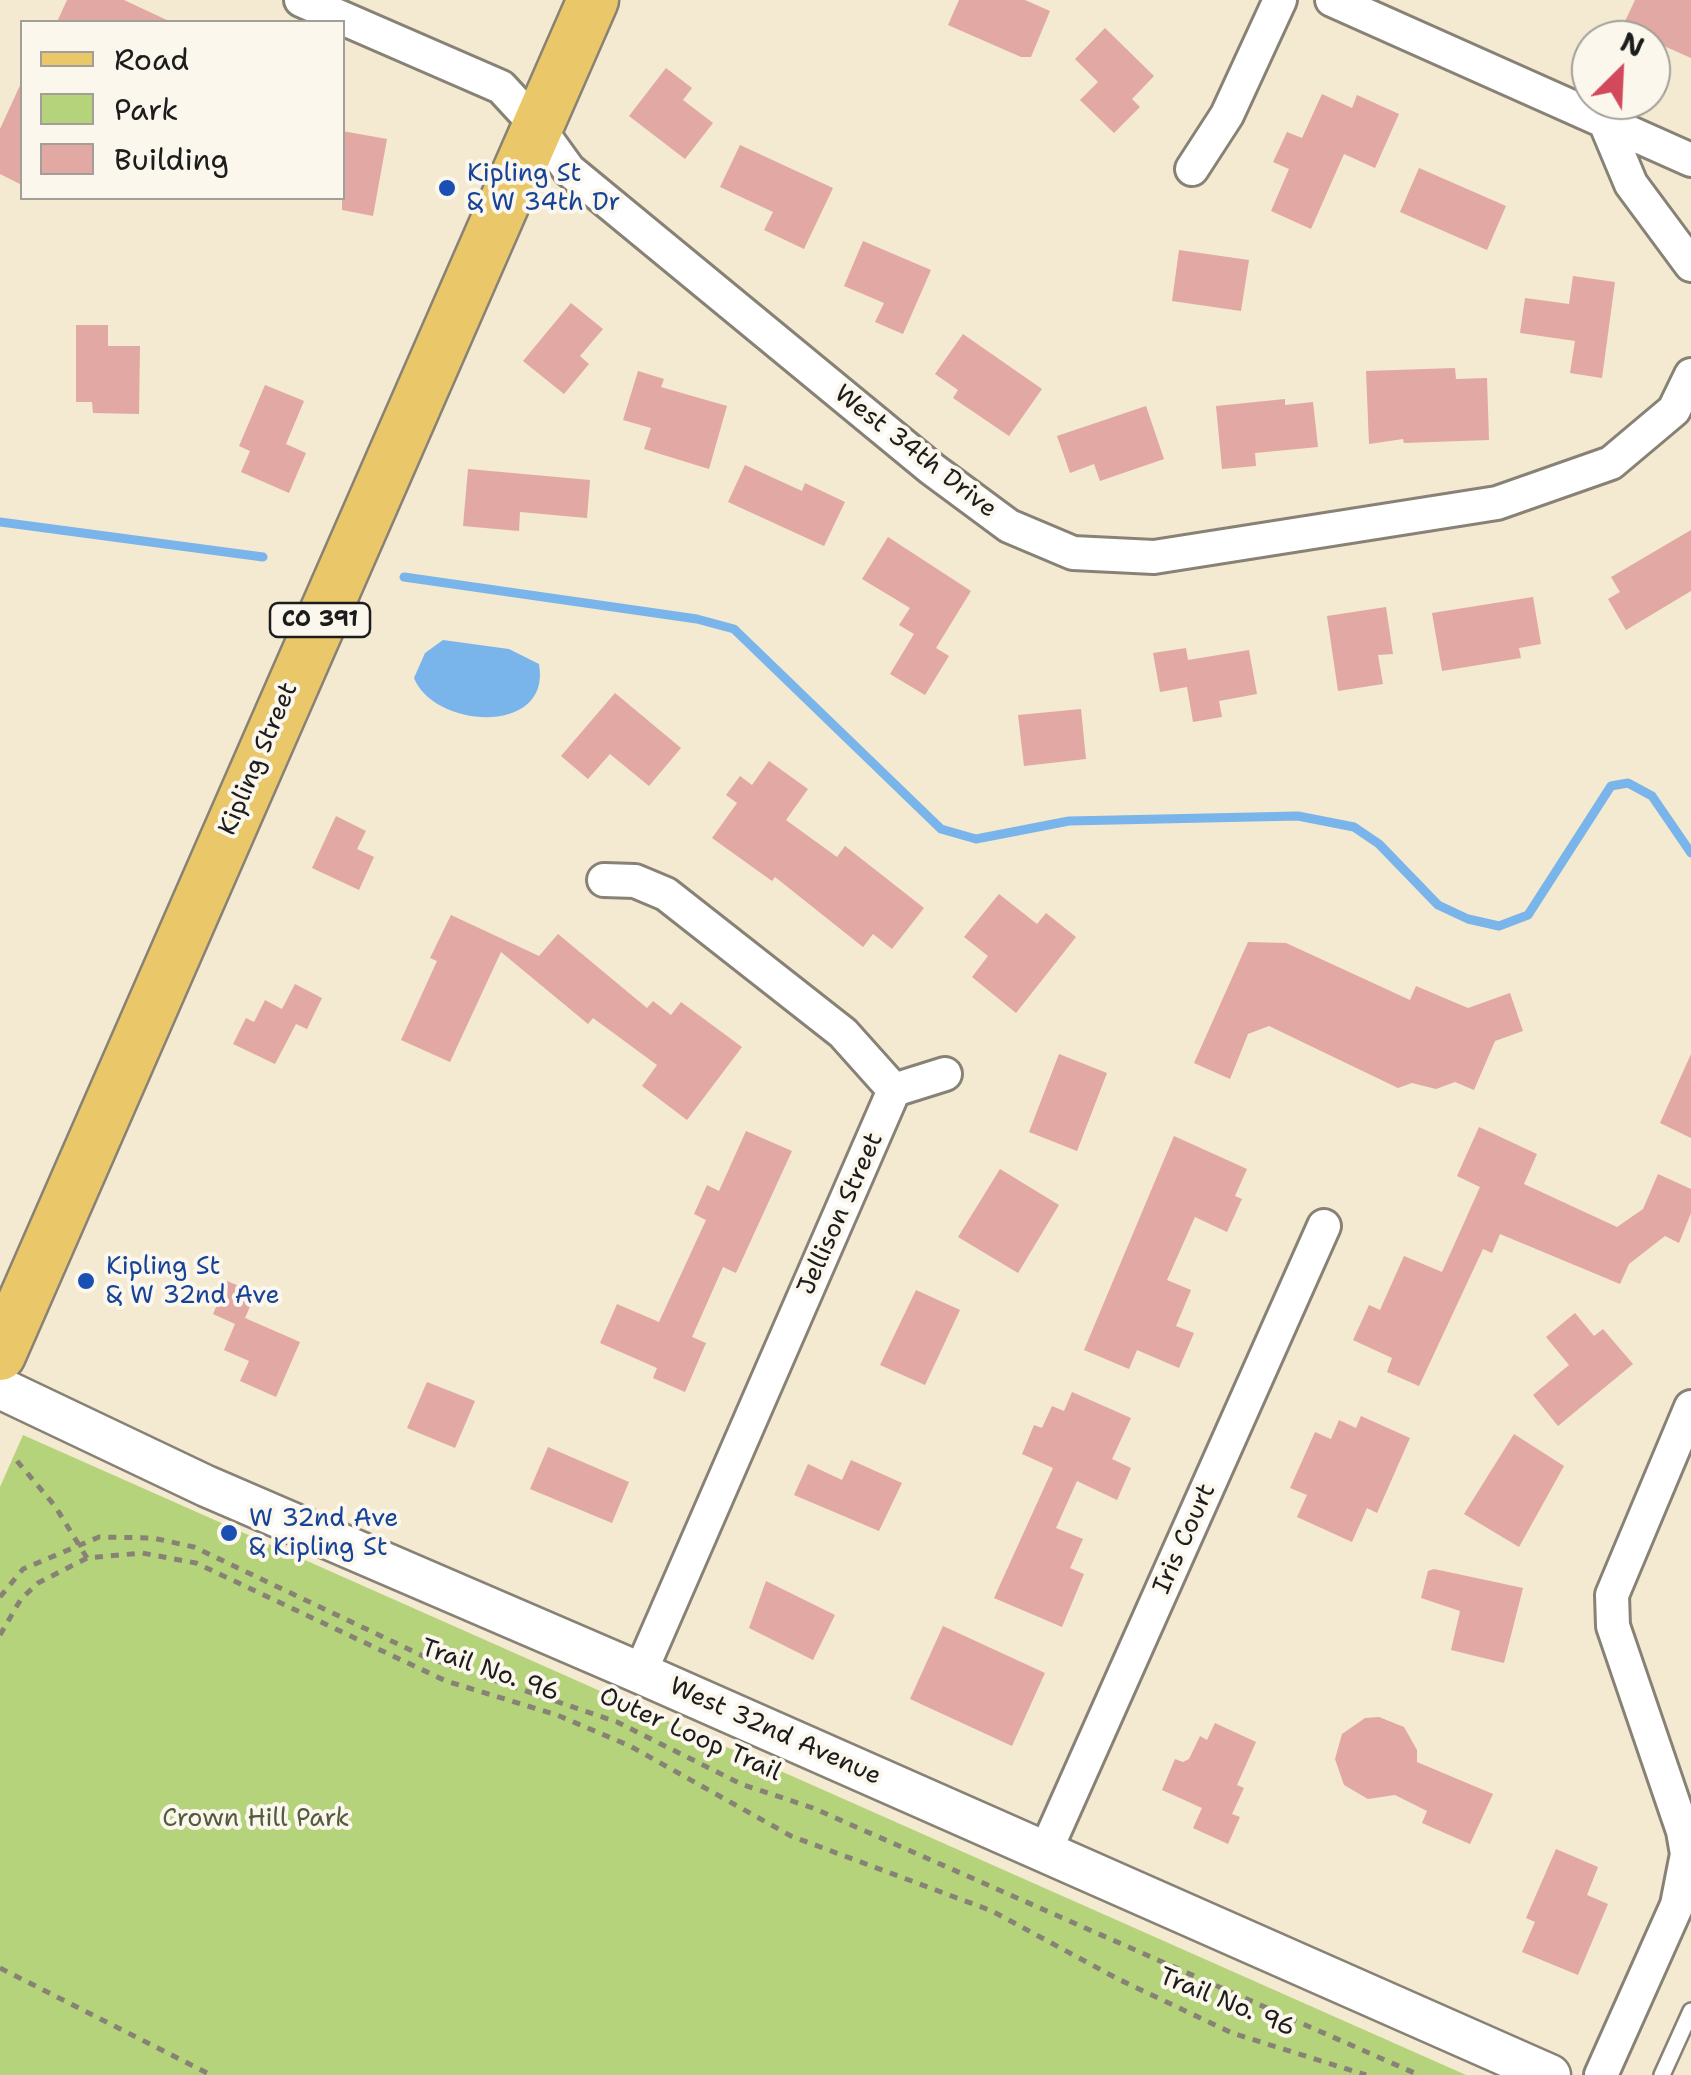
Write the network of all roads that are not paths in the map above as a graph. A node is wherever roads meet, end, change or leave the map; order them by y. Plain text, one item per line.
1 (302, 0) edge
2 (592, 0) edge
3 (1280, 0) edge
4 (1332, 0) edge
5 (1605, 122) junction
6 (538, 126) junction
7 (1691, 160) edge
8 (1192, 169) dead end
9 (1691, 266) edge
10 (1691, 374) edge
11 (604, 880) dead end
12 (945, 1074) dead end
13 (894, 1090) junction
14 (1324, 1226) dead end
15 (3, 1339) edge
16 (0, 1388) edge
17 (1691, 1408) edge
18 (640, 1673) junction
19 (1045, 1852) junction
20 (1691, 2011) edge
21 (1550, 2075) edge
22 (1601, 2075) edge
23 (1662, 2075) edge

1 - 6 street, West 34th Drive
2 - 6 main road, Kipling Street / CO 391
3 - 8 street
4 - 5 street
5 - 7 street
5 - 9 street
6 - 10 street, West 34th Drive
6 - 15 main road, Kipling Street / CO 391
11 - 13 street
12 - 13 street
13 - 18 street, Jellison Street
14 - 19 street, Iris Court
16 - 18 street, West 32nd Avenue
17 - 22 street
18 - 19 street, West 32nd Avenue
19 - 21 street, West 32nd Avenue
20 - 23 lane

